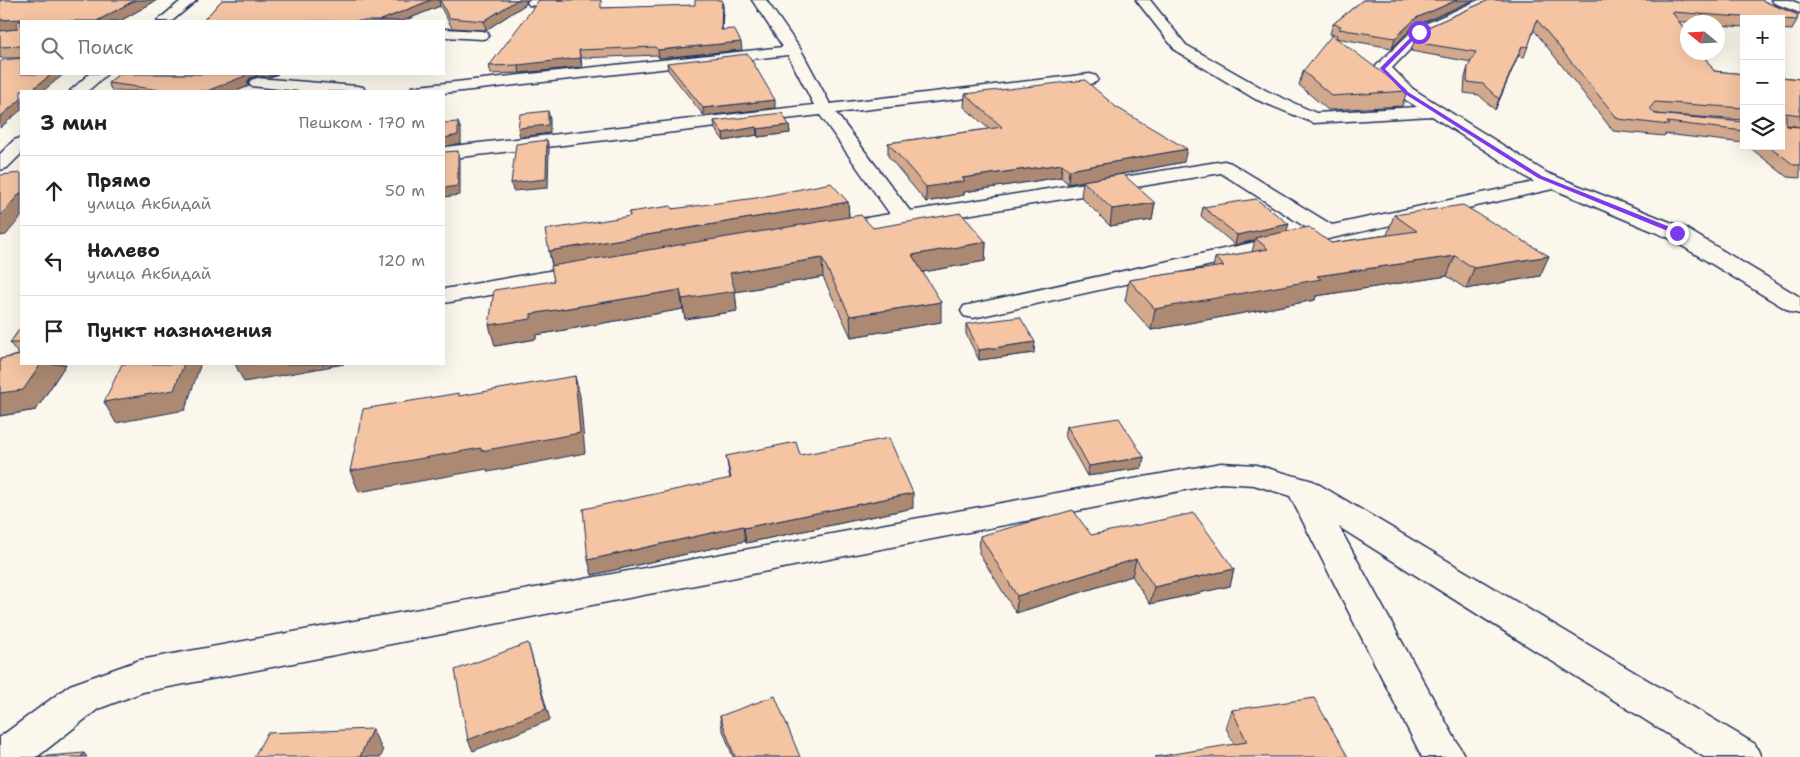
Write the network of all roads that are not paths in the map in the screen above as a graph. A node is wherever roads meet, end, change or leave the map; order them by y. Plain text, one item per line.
1 (190, 0) edge
2 (556, 0) edge
3 (759, 0) edge
4 (1143, 0) edge
5 (1490, 0) edge
6 (1779, 0) edge
7 (534, 2) dead end
8 (1800, 9) edge
9 (165, 20) edge
10 (445, 33) edge
11 (482, 35) dead end
12 (793, 50) junction
13 (98, 75) edge
14 (1090, 79) dead end
15 (257, 83) dead end
16 (79, 90) edge
17 (344, 90) edge
18 (427, 90) edge
19 (825, 110) junction
20 (1436, 111) junction
21 (20, 145) edge
22 (445, 153) edge
23 (0, 164) edge
24 (1555, 183) junction
25 (904, 218) junction
26 (816, 232) edge
27 (1328, 233) junction
28 (610, 267) edge
29 (445, 296) edge
30 (1800, 307) edge
31 (973, 311) dead end
32 (1302, 489) junction
33 (5, 757) edge
34 (1444, 757) edge
35 (1740, 757) edge

1 - 9 street
2 - 7 street
3 - 12 street
4 - 20 street
5 - 20 street
6 - 8 street
10 - 11 street
12 - 18 street
12 - 19 street
13 - 16 street
14 - 19 street
15 - 17 street
19 - 22 street
19 - 25 street
20 - 24 street
21 - 23 street
24 - 27 street
24 - 30 street
25 - 26 street
25 - 27 street
27 - 31 street
28 - 29 street
32 - 33 street
32 - 34 street
32 - 35 street

